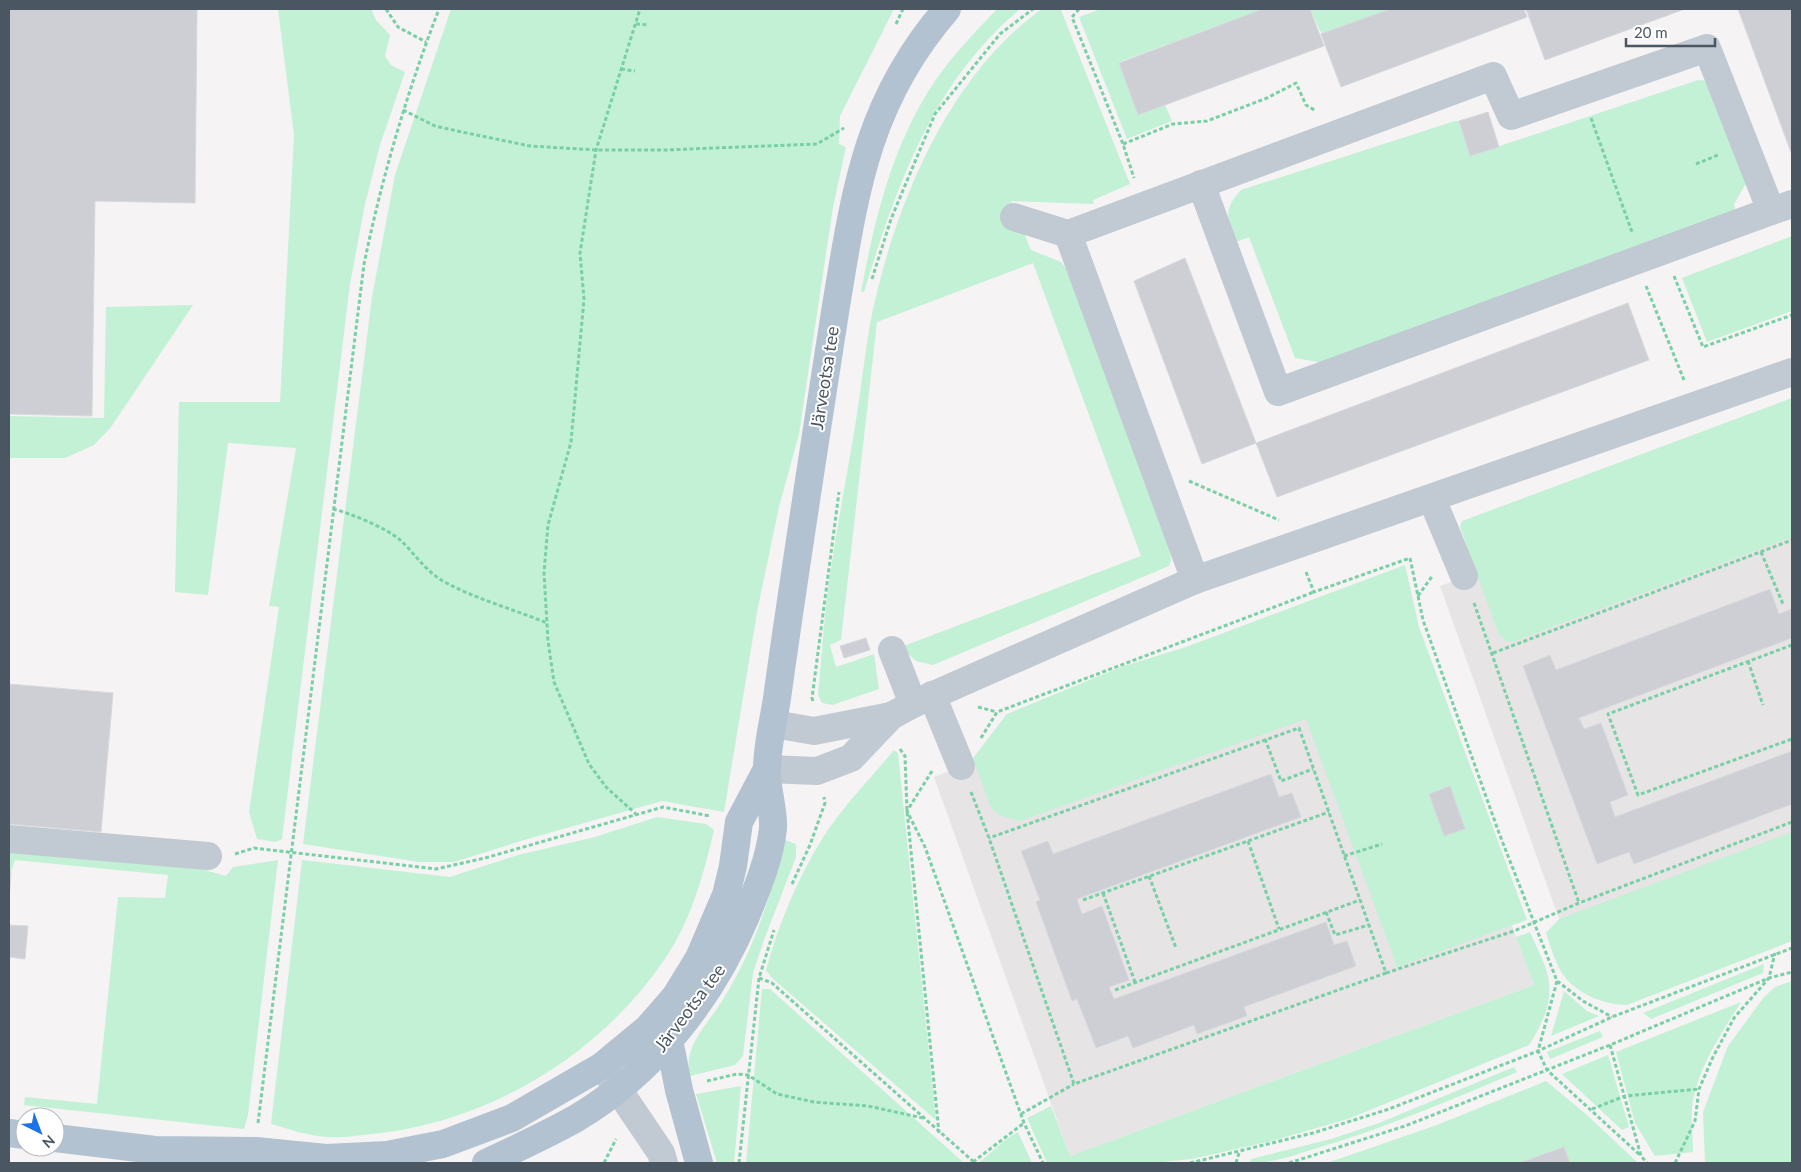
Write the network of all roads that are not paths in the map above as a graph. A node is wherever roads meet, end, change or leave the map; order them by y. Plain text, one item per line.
1 (947, 9) edge
2 (930, 19) edge
3 (1201, 184) junction
4 (1781, 207) edge
5 (1014, 217) dead end
6 (1068, 234) junction
7 (1792, 372) edge
8 (1432, 499) junction
9 (1464, 576) road end
10 (1196, 580) junction
11 (892, 650) dead end
12 (912, 705) junction
13 (774, 724) junction
14 (959, 761) road end
15 (767, 769) junction
16 (9, 839) edge
17 (217, 856) road end
18 (670, 1040) junction
19 (602, 1066) junction
20 (618, 1089) junction
21 (65, 1139) edge
22 (154, 1150) junction
23 (201, 1163) edge
24 (486, 1163) edge
25 (664, 1163) edge
26 (700, 1163) edge

1 - 2 main road, Järveotsa tee
2 - 13 main road, Järveotsa tee
3 - 4 street
3 - 4 street
3 - 6 street
5 - 6 street
6 - 10 street
7 - 8 street
8 - 9 street
8 - 10 street
10 - 12 street
11 - 12 street
12 - 13 street
12 - 14 street
12 - 15 street
13 - 15 main road, Järveotsa tee
15 - 18 main road, Järveotsa tee
15 - 19 main road, Järveotsa tee
16 - 17 street
18 - 20 main road, Järveotsa tee
18 - 26 main road
19 - 20 street
19 - 22 main road, Järveotsa tee
20 - 24 main road, Järveotsa tee
20 - 25 street
21 - 22 main road
22 - 23 main road

